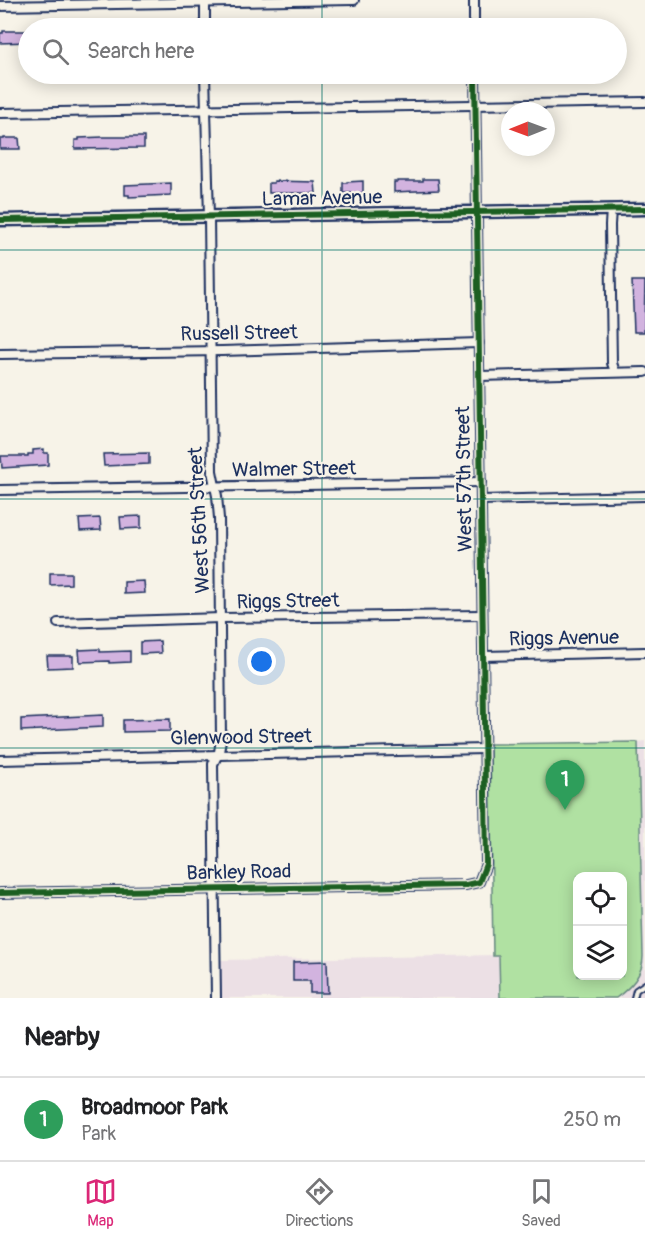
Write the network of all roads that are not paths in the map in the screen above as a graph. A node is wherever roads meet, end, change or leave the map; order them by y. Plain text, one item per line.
1 (354, 0) edge
2 (474, 0) edge
3 (205, 1) edge
4 (0, 6) edge
5 (205, 18) edge
6 (474, 18) edge
7 (206, 84) edge
8 (475, 84) edge
9 (645, 102) edge
10 (475, 105) junction
11 (206, 110) junction
12 (0, 113) edge
13 (611, 209) junction
14 (645, 209) edge
15 (477, 212) junction
16 (209, 217) junction
17 (0, 220) edge
18 (479, 343) junction
19 (210, 351) junction
20 (0, 354) edge
21 (615, 372) junction
22 (645, 372) edge
23 (480, 376) junction
24 (481, 482) junction
25 (215, 487) junction
26 (0, 490) edge
27 (645, 496) edge
28 (481, 500) junction
29 (482, 615) junction
30 (221, 618) junction
31 (58, 623) dead end
32 (645, 652) edge
33 (483, 656) junction
34 (484, 749) junction
35 (218, 754) junction
36 (0, 760) edge
37 (479, 882) joint
38 (214, 889) junction
39 (0, 894) edge
40 (645, 984) edge
41 (216, 998) edge
42 (634, 998) edge

1 - 3 street
2 - 6 street
3 - 4 street
3 - 5 street
7 - 11 street, West 56th Street
8 - 10 street, West 57th Street
9 - 10 street
10 - 11 street
10 - 15 street, West 57th Street
11 - 12 street
11 - 16 street, West 56th Street
13 - 14 street, Lamar Avenue
13 - 15 street, Lamar Avenue
13 - 21 street
15 - 16 street, Lamar Avenue
15 - 18 street, West 57th Street
16 - 17 street, Lamar Avenue
16 - 19 street, West 56th Street
18 - 19 street, Russell Street
18 - 23 street, West 57th Street
19 - 20 street, Russell Street
19 - 25 street, West 56th Street
21 - 22 street
21 - 23 street
23 - 24 street, West 57th Street
24 - 25 street, Walmer Street
24 - 28 street, West 57th Street
25 - 26 street, Walmer Street
25 - 30 street, West 56th Street
27 - 28 street
28 - 29 street, West 57th Street
29 - 30 street, Riggs Street
29 - 33 street, West 57th Street
30 - 31 street, Riggs Street
30 - 35 street, West 56th Street
32 - 33 street, Riggs Avenue
33 - 34 street, West 57th Street
34 - 35 street, Glenwood Street
34 - 37 street, West 57th Street
35 - 36 street, Glenwood Street
35 - 38 street, West 56th Street
37 - 38 street, Barkley Road
38 - 39 street, Barkley Road
38 - 41 street, West 56th Street
40 - 42 lane

